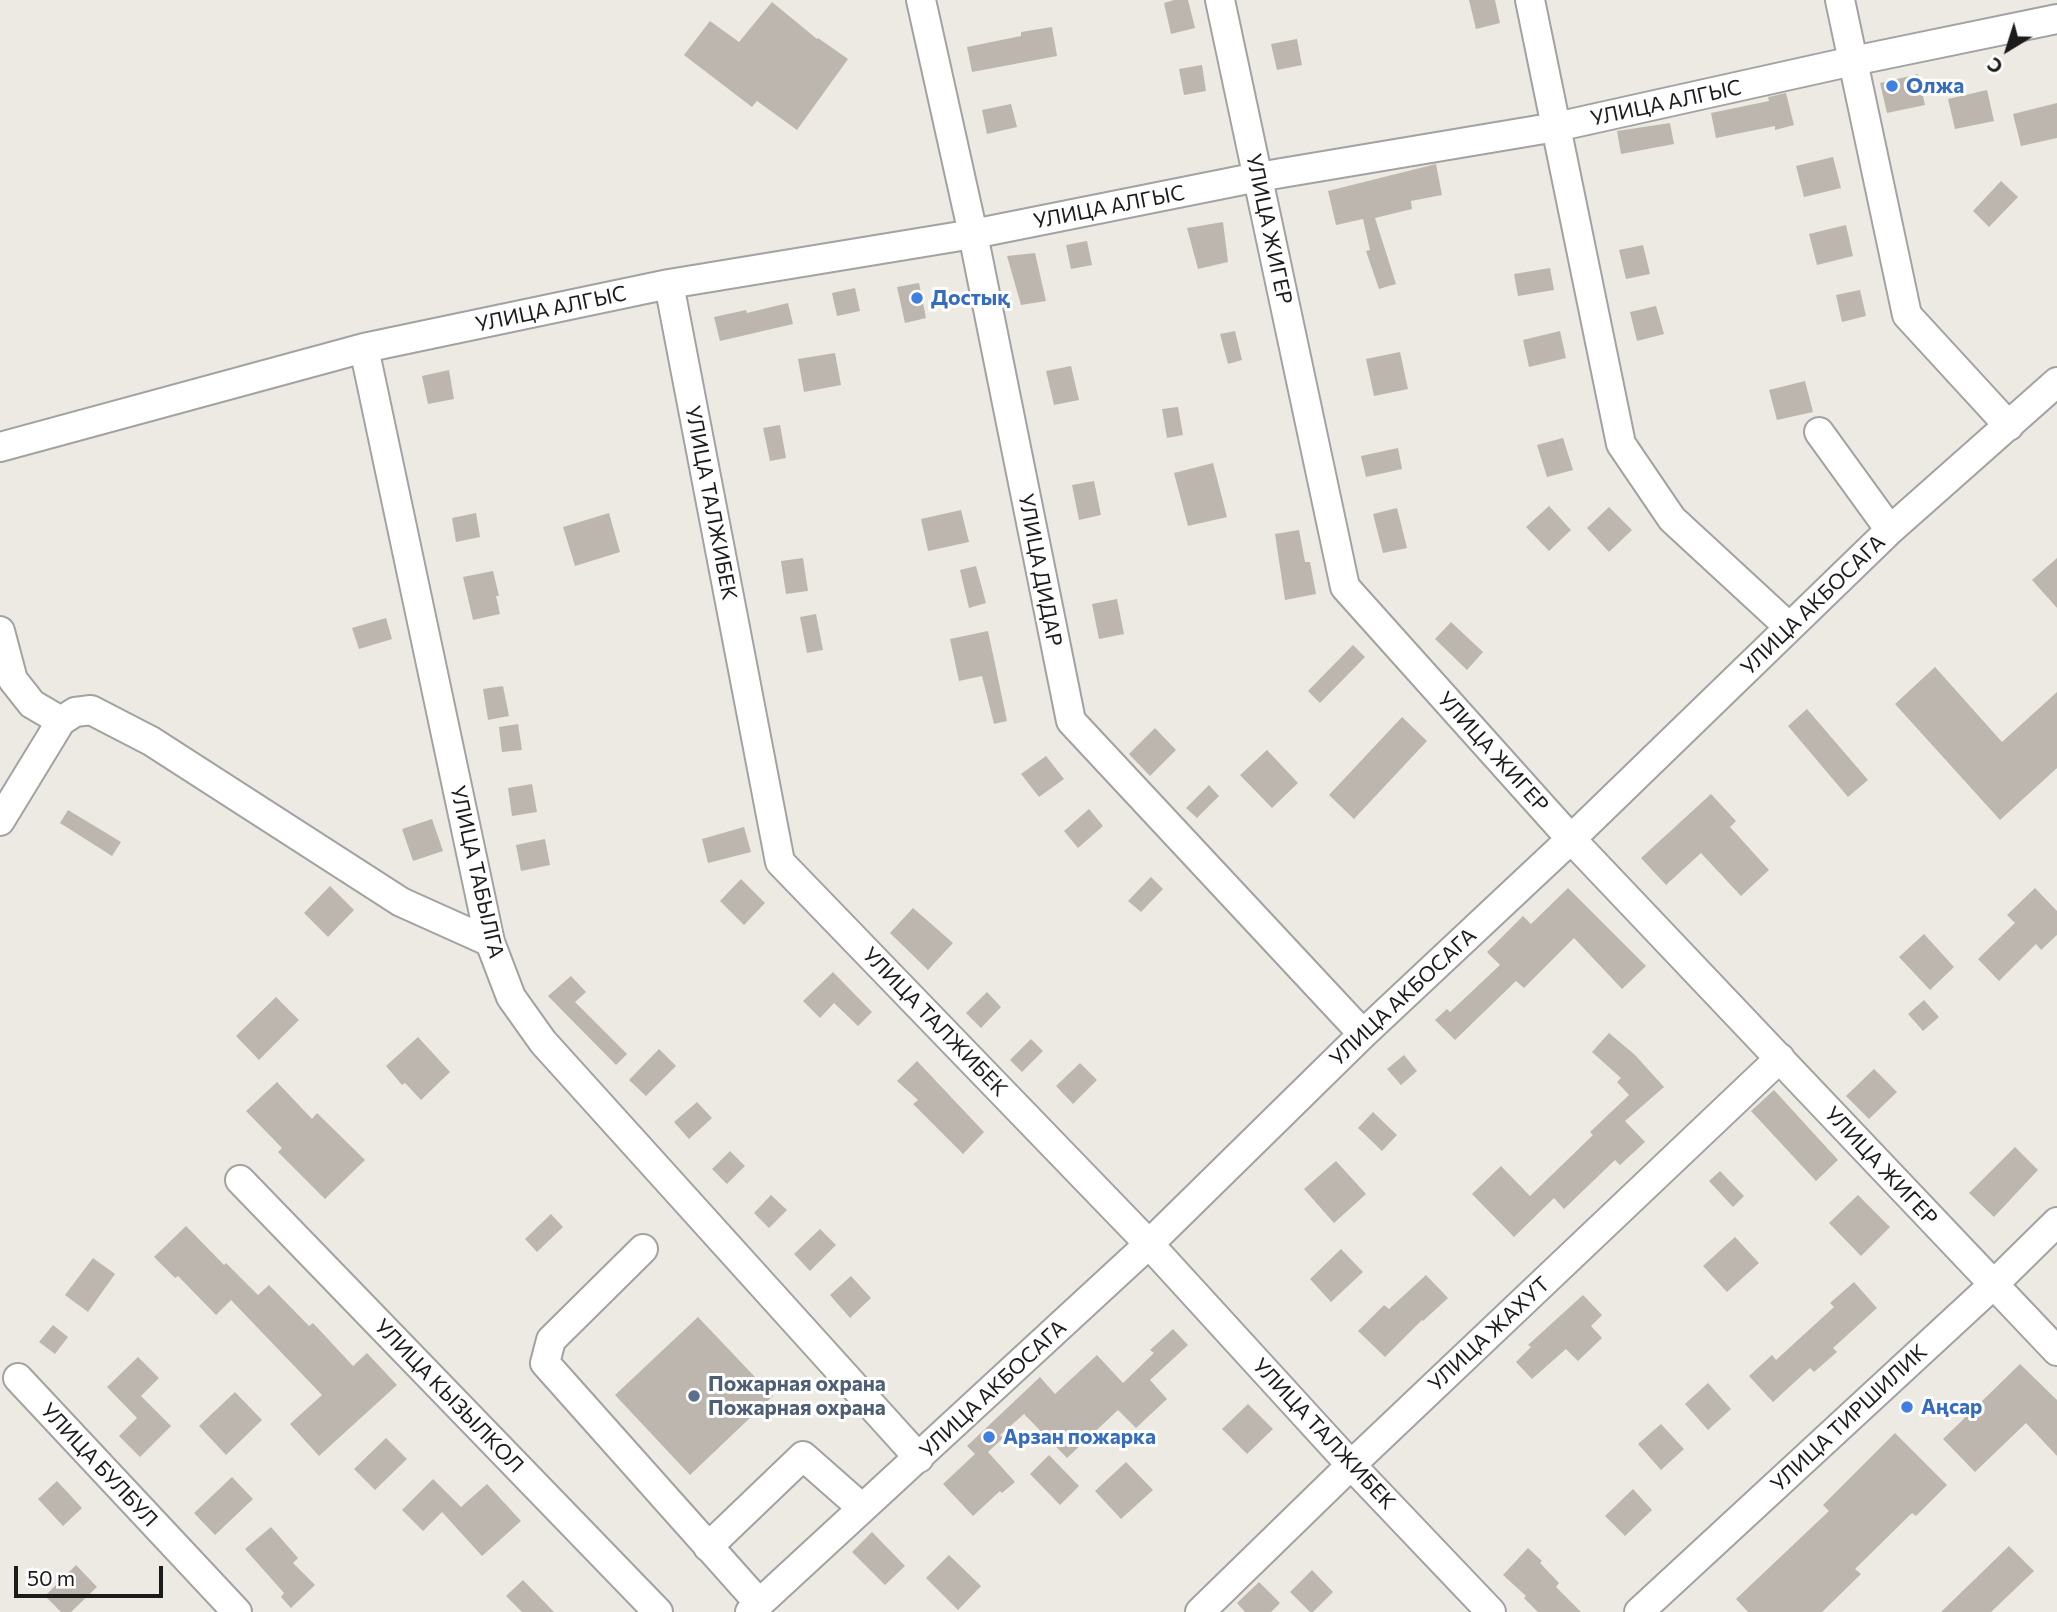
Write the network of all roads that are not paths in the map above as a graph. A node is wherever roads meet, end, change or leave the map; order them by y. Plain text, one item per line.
1 (921, 0) edge
2 (1220, 0) edge
3 (1530, 0) edge
4 (1840, 0) edge
5 (2057, 19) edge
6 (1853, 61) junction
7 (1556, 127) junction
8 (1258, 177) junction
9 (973, 234) junction
10 (669, 284) junction
11 (364, 348) junction
12 (2057, 382) edge
13 (2008, 426) junction
14 (1819, 432) dead end
15 (0, 447) edge
16 (1890, 530) junction
17 (1789, 627) junction
18 (0, 631) edge
19 (61, 722) junction
20 (0, 821) edge
21 (1571, 839) junction
22 (490, 942) junction
23 (1363, 1034) junction
24 (1780, 1058) junction
25 (240, 1180) dead end
26 (2057, 1222) edge
27 (1149, 1244) junction
28 (643, 1249) dead end
29 (1993, 1284) junction
30 (2057, 1350) edge
31 (18, 1378) dead end
32 (919, 1458) junction
33 (1351, 1465) junction
34 (862, 1508) junction
35 (708, 1547) junction
36 (755, 1607) edge
37 (237, 1612) edge
38 (658, 1612) edge
39 (1200, 1612) edge
40 (1491, 1612) edge
41 (1639, 1612) edge

1 - 9 street, УЛИЦА ДИДАР
2 - 8 street, УЛИЦА ЖИГЕР
3 - 7 street
4 - 6 street
5 - 6 street, УЛИЦА АЛГЫС
6 - 7 street, УЛИЦА АЛГЫС
6 - 13 street
7 - 8 street, УЛИЦА АЛГЫС
7 - 17 street
8 - 9 street, УЛИЦА АЛГЫС
8 - 21 street, УЛИЦА ЖИГЕР
9 - 10 street, УЛИЦА АЛГЫС
9 - 23 street, УЛИЦА ДИДАР
10 - 11 street, УЛИЦА АЛГЫС
10 - 27 street, УЛИЦА ТАЛЖИБЕК
11 - 15 street, УЛИЦА АЛГЫС
11 - 22 street, УЛИЦА ТАБЫЛГА
12 - 13 street, УЛИЦА АКБОСАГА
13 - 16 street, УЛИЦА АКБОСАГА
14 - 16 street
16 - 17 street, УЛИЦА АКБОСАГА
17 - 21 street, УЛИЦА АКБОСАГА
18 - 19 street
19 - 20 street
19 - 22 street
21 - 23 street, УЛИЦА АКБОСАГА
21 - 24 street, УЛИЦА ЖИГЕР
22 - 32 street, УЛИЦА ТАБЫЛГА
23 - 27 street, УЛИЦА АКБОСАГА
24 - 29 street, УЛИЦА ЖИГЕР
24 - 33 street, УЛИЦА ЖАХУТ
25 - 38 street, УЛИЦА КЫЗЫЛКОЛ
26 - 29 street, УЛИЦА ТИРШИЛИК
27 - 32 street, УЛИЦА АКБОСАГА
27 - 33 street, УЛИЦА ТАЛЖИБЕК
28 - 35 street
29 - 30 street, УЛИЦА ЖИГЕР
29 - 41 street, УЛИЦА ТИРШИЛИК
31 - 37 street, УЛИЦА БУЛБУЛ
32 - 34 street, УЛИЦА АКБОСАГА
33 - 39 street, УЛИЦА ЖАХУТ
33 - 40 street, УЛИЦА ТАЛЖИБЕК
34 - 35 street
34 - 36 street, УЛИЦА АКБОСАГА
35 - 36 street

